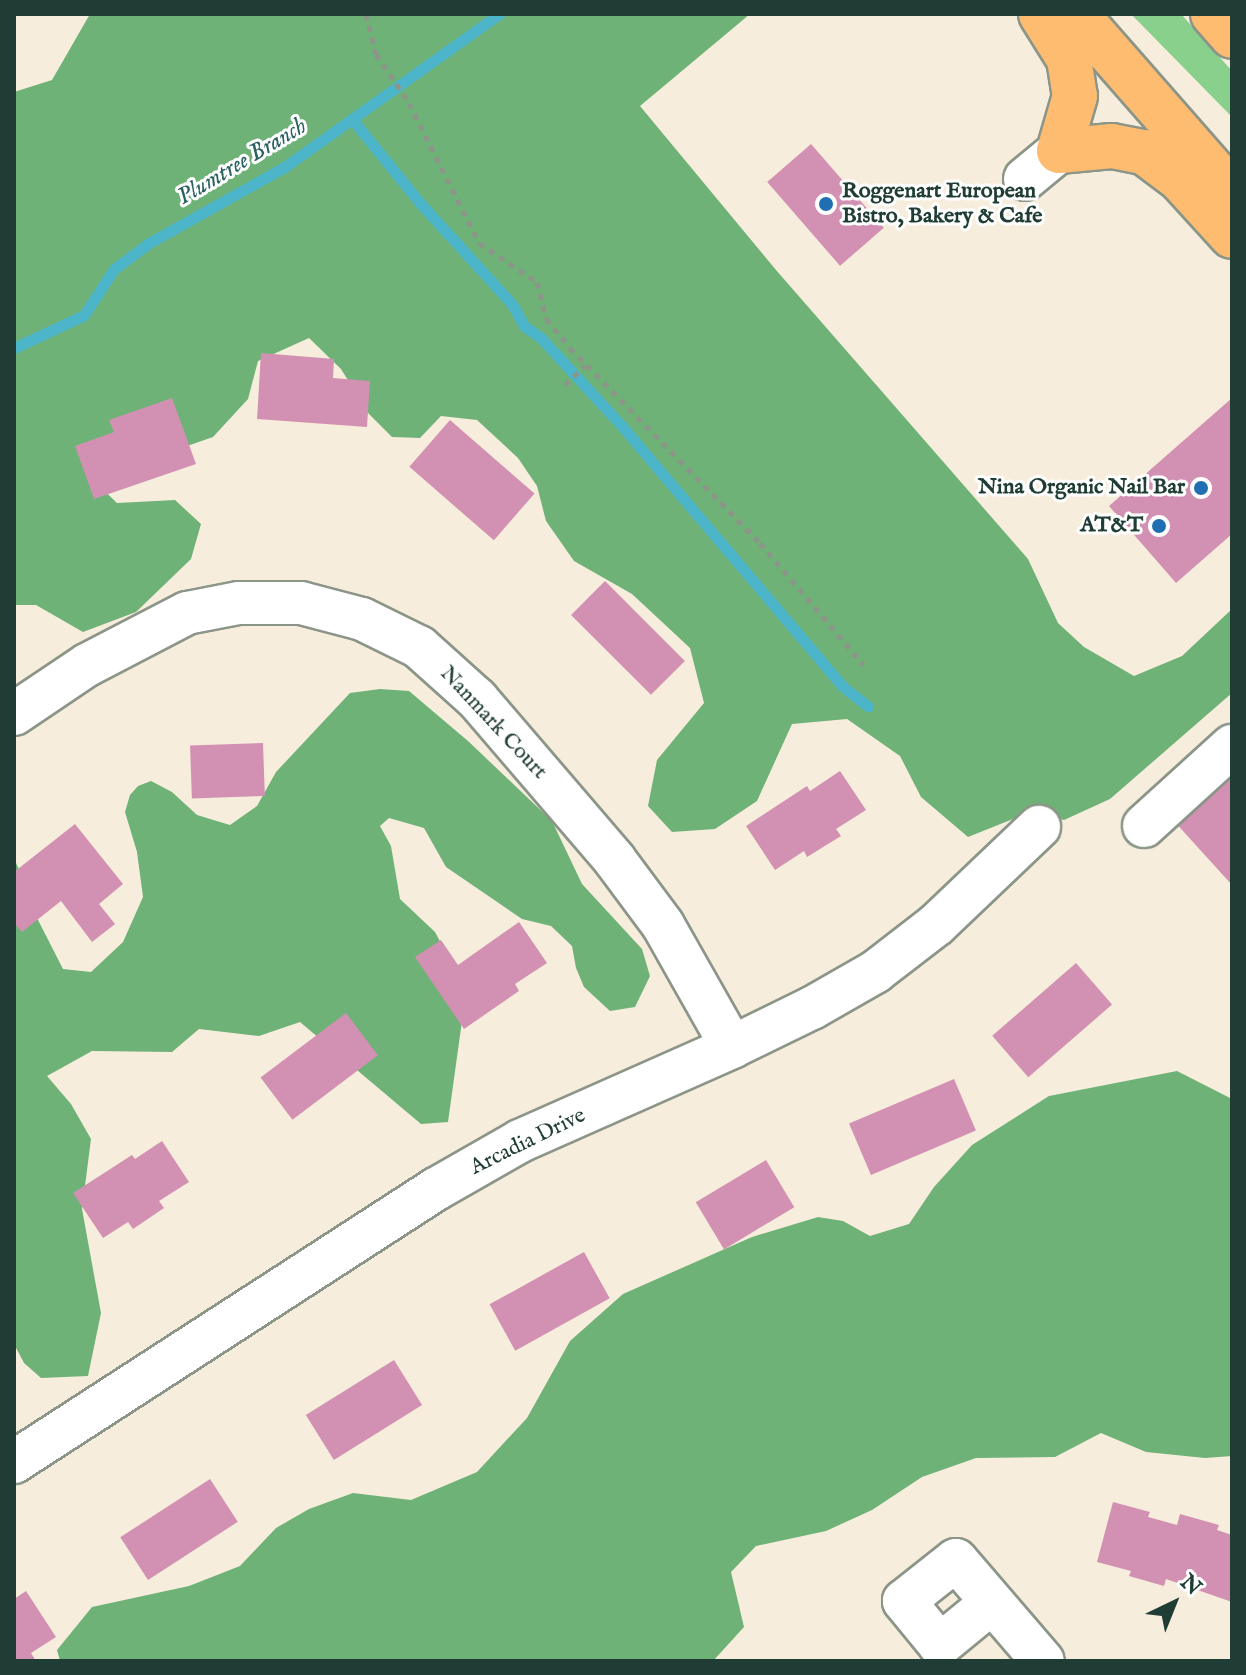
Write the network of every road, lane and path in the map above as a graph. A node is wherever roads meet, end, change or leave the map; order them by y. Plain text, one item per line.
1 (366, 14) edge
2 (1041, 14) edge
3 (1076, 14) edge
4 (1213, 14) edge
5 (1232, 36) edge
6 (1059, 151) junction
7 (1217, 172) edge
8 (1025, 179) dead end
9 (1232, 192) edge
10 (1232, 236) edge
11 (585, 366) junction
12 (565, 385) dead end
13 (864, 665) dead end
14 (14, 714) edge
15 (1232, 746) edge
16 (1144, 826) dead end
17 (1039, 827) dead end
18 (732, 1047) junction
19 (14, 1462) edge
20 (990, 1604) dead end
21 (1043, 1661) edge

1 - 11 path
2 - 6 main road
3 - 7 main road
4 - 5 main road
6 - 8 street
6 - 10 main road
7 - 9 main road
11 - 12 path
11 - 13 path
14 - 18 street, Nanmark Court
15 - 16 street
17 - 18 street, Arcadia Drive
18 - 19 street, Arcadia Drive
20 - 21 street

